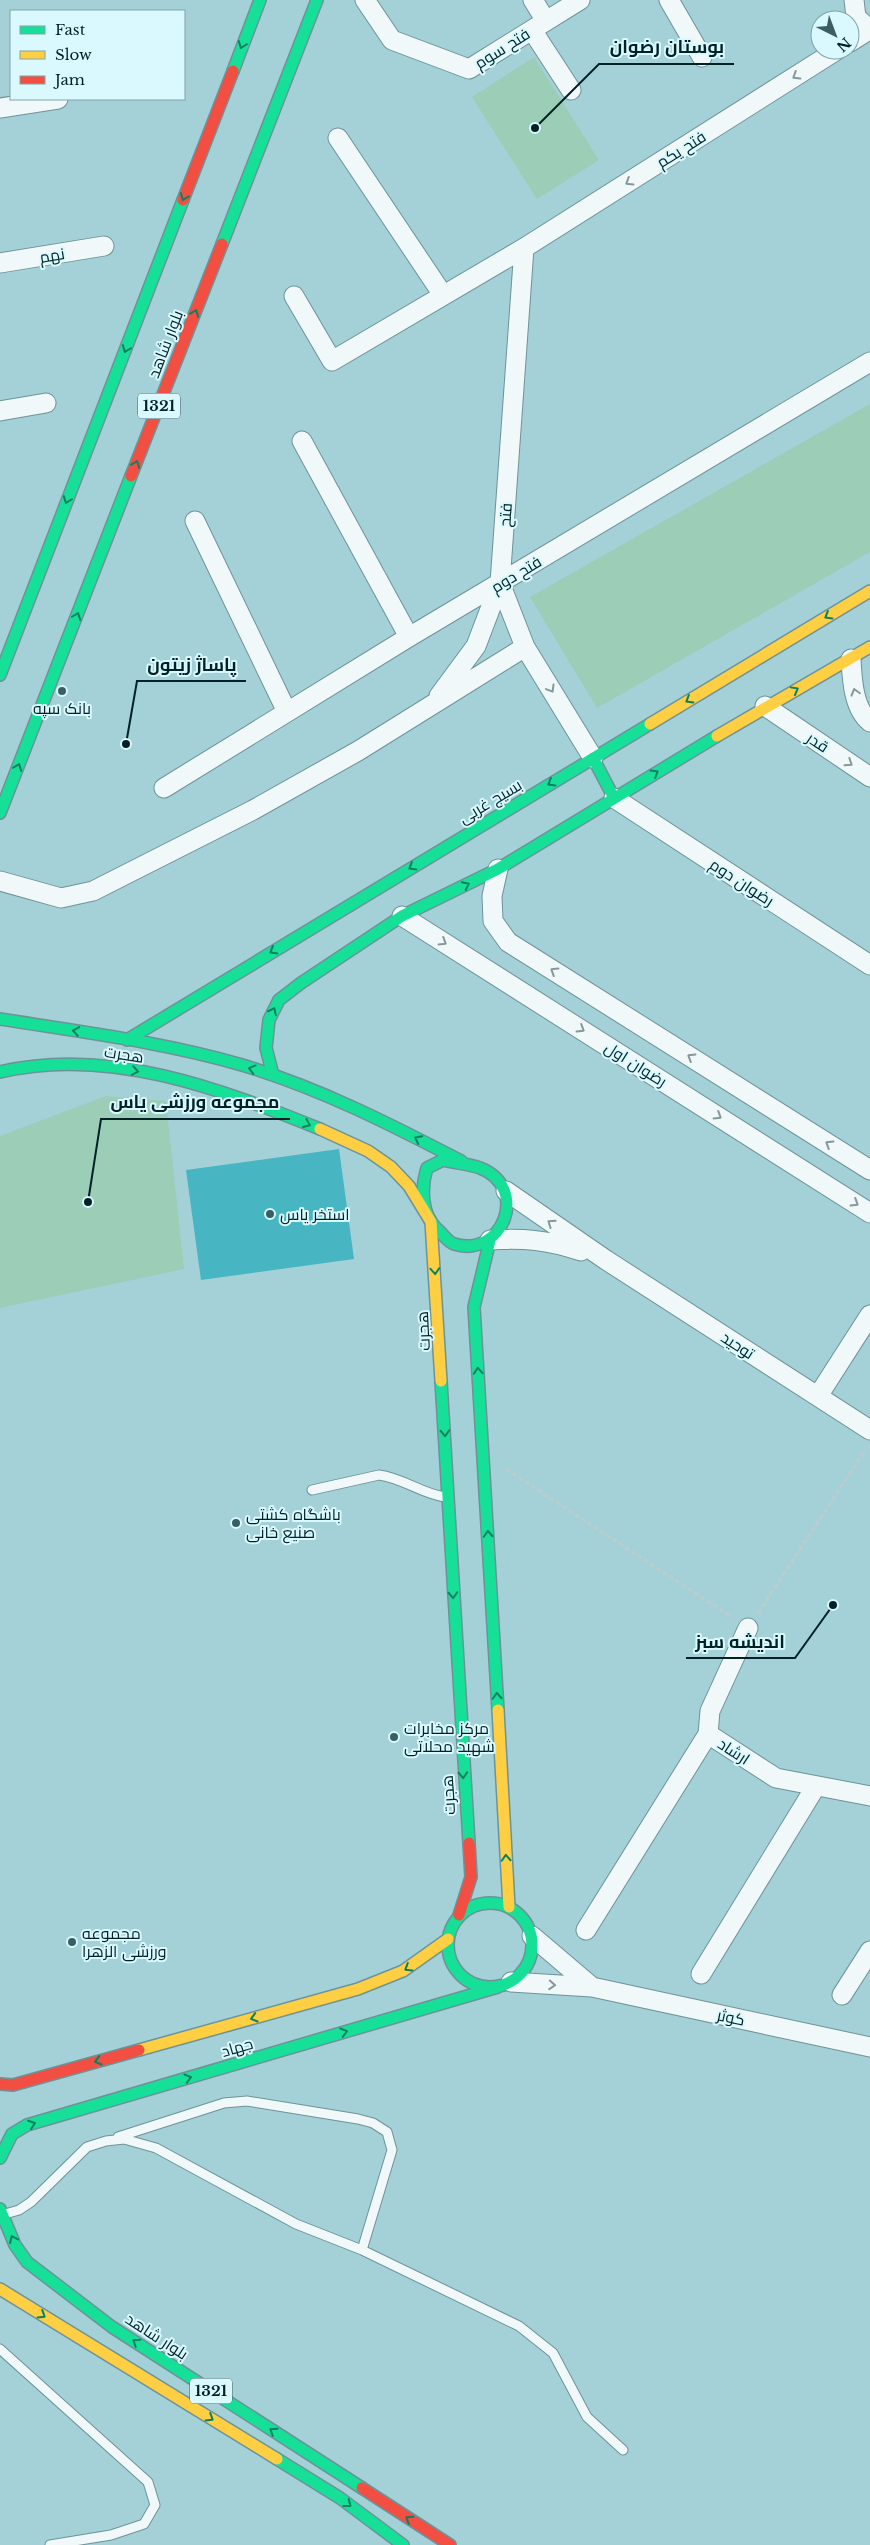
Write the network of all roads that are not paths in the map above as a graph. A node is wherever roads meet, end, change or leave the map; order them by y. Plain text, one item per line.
1 (260, 0) edge
2 (317, 0) edge
3 (365, 0) edge
4 (533, 0) edge
5 (580, 0) edge
6 (669, 0) edge
7 (854, 0) edge
8 (539, 26) junction
9 (870, 30) edge
10 (702, 58) dead end
11 (821, 60) edge
12 (570, 90) dead end
13 (52, 100) edge
14 (0, 108) edge
15 (338, 138) dead end
16 (104, 246) dead end
17 (524, 248) junction
18 (0, 263) edge
19 (443, 295) junction
20 (294, 296) dead end
21 (870, 362) edge
22 (46, 403) dead end
23 (0, 411) edge
24 (302, 441) dead end
25 (195, 521) dead end
26 (500, 583) junction
27 (870, 591) edge
28 (409, 637) junction
29 (525, 647) junction
30 (870, 647) edge
31 (851, 659) junction
32 (0, 675) edge
33 (432, 705) junction
34 (765, 706) junction
35 (287, 712) junction
36 (870, 722) edge
37 (593, 758) junction
38 (870, 777) edge
39 (164, 788) dead end
40 (614, 798) junction
41 (0, 812) edge
42 (498, 869) junction
43 (0, 881) edge
44 (402, 916) junction
45 (870, 965) edge
46 (0, 1019) edge
47 (127, 1040) junction
48 (0, 1072) edge
49 (273, 1075) junction
50 (461, 1161) junction
51 (870, 1170) edge
52 (506, 1191) junction
53 (870, 1213) edge
54 (431, 1222) junction
55 (490, 1240) junction
56 (606, 1260) junction
57 (870, 1316) edge
58 (818, 1396) junction
59 (870, 1430) edge
60 (312, 1490) dead end
61 (448, 1497) junction
62 (748, 1628) road end
63 (708, 1734) junction
64 (816, 1786) junction
65 (870, 1796) edge
66 (509, 1907) junction
67 (459, 1915) junction
68 (586, 1930) dead end
69 (532, 1936) junction
70 (448, 1939) junction
71 (870, 1951) edge
72 (701, 1974) dead end
73 (504, 1984) junction
74 (592, 1988) junction
75 (842, 1995) dead end
76 (870, 2047) edge
77 (0, 2084) edge
78 (106, 2140) junction
79 (0, 2158) edge
80 (1, 2212) edge
81 (362, 2250) junction
82 (0, 2289) edge
83 (0, 2349) edge
84 (623, 2450) dead end
85 (50, 2545) edge
86 (402, 2545) edge
87 (450, 2545) edge

1 -> 32 main road
41 -> 2 main road, بلوار شاهد / 1321
3 - 8 street, فتح سوم
4 - 8 street
5 - 8 street, فتح سوم
6 - 10 street
7 - 9 street
8 - 12 street
11 -> 17 street, فتح یکم
13 - 14 street
15 - 19 street
16 - 18 street, نهم
17 - 19 street, فتح یکم
17 - 26 street, فتح
19 - 20 street, فتح یکم
21 - 26 street, فتح دوم
22 - 23 street
24 - 28 street
25 - 35 street
26 - 28 street, فتح دوم
26 - 29 street, فتح
26 - 33 street
27 -> 37 main road, بسیج غربی
28 - 35 street, فتح دوم
29 - 33 street
29 -> 37 street, فتح
30 - 31 main road
34 -> 31 main road
36 -> 31 street
33 - 43 street
34 -> 38 street, قدر
40 -> 34 main road
35 - 39 street, فتح دوم
37 - 40 main road
37 -> 47 main road, بسیج غربی
40 - 42 main road
40 - 45 street, رضوان دوم
44 -> 42 main road
51 -> 42 street
49 -> 44 main road
44 -> 53 street, رضوان اول
47 -> 46 main road, هجرت
49 -> 47 main road, هجرت
48 -> 54 main road, هجرت
50 -> 49 main road, هجرت
50 - 52 main road
50 - 54 main road
52 - 55 main road
56 -> 52 street
54 - 55 main road
54 -> 61 main road, هجرت
55 - 56 street
66 -> 55 main road
56 - 58 street, توحید
57 - 58 street
58 - 59 street, توحید
60 - 61 lane
61 -> 67 main road, هجرت
62 - 63 street, ارشاد
63 - 64 street, ارشاد
63 - 68 street
64 - 65 street, ارشاد
64 - 72 street
66 - 67 main road
66 - 69 main road
67 - 70 main road
69 - 73 main road
69 - 74 street, کوثر
70 - 73 main road
70 -> 77 main road, جهاد
71 - 75 street
73 -> 74 street, کوثر
79 -> 73 main road, جهاد
74 - 76 street, کوثر
78 - 80 lane
78 - 81 lane
78 - 81 lane
87 -> 80 main road, بلوار شاهد / 1321
81 - 84 lane
82 -> 86 main road, 1321
83 - 85 lane

